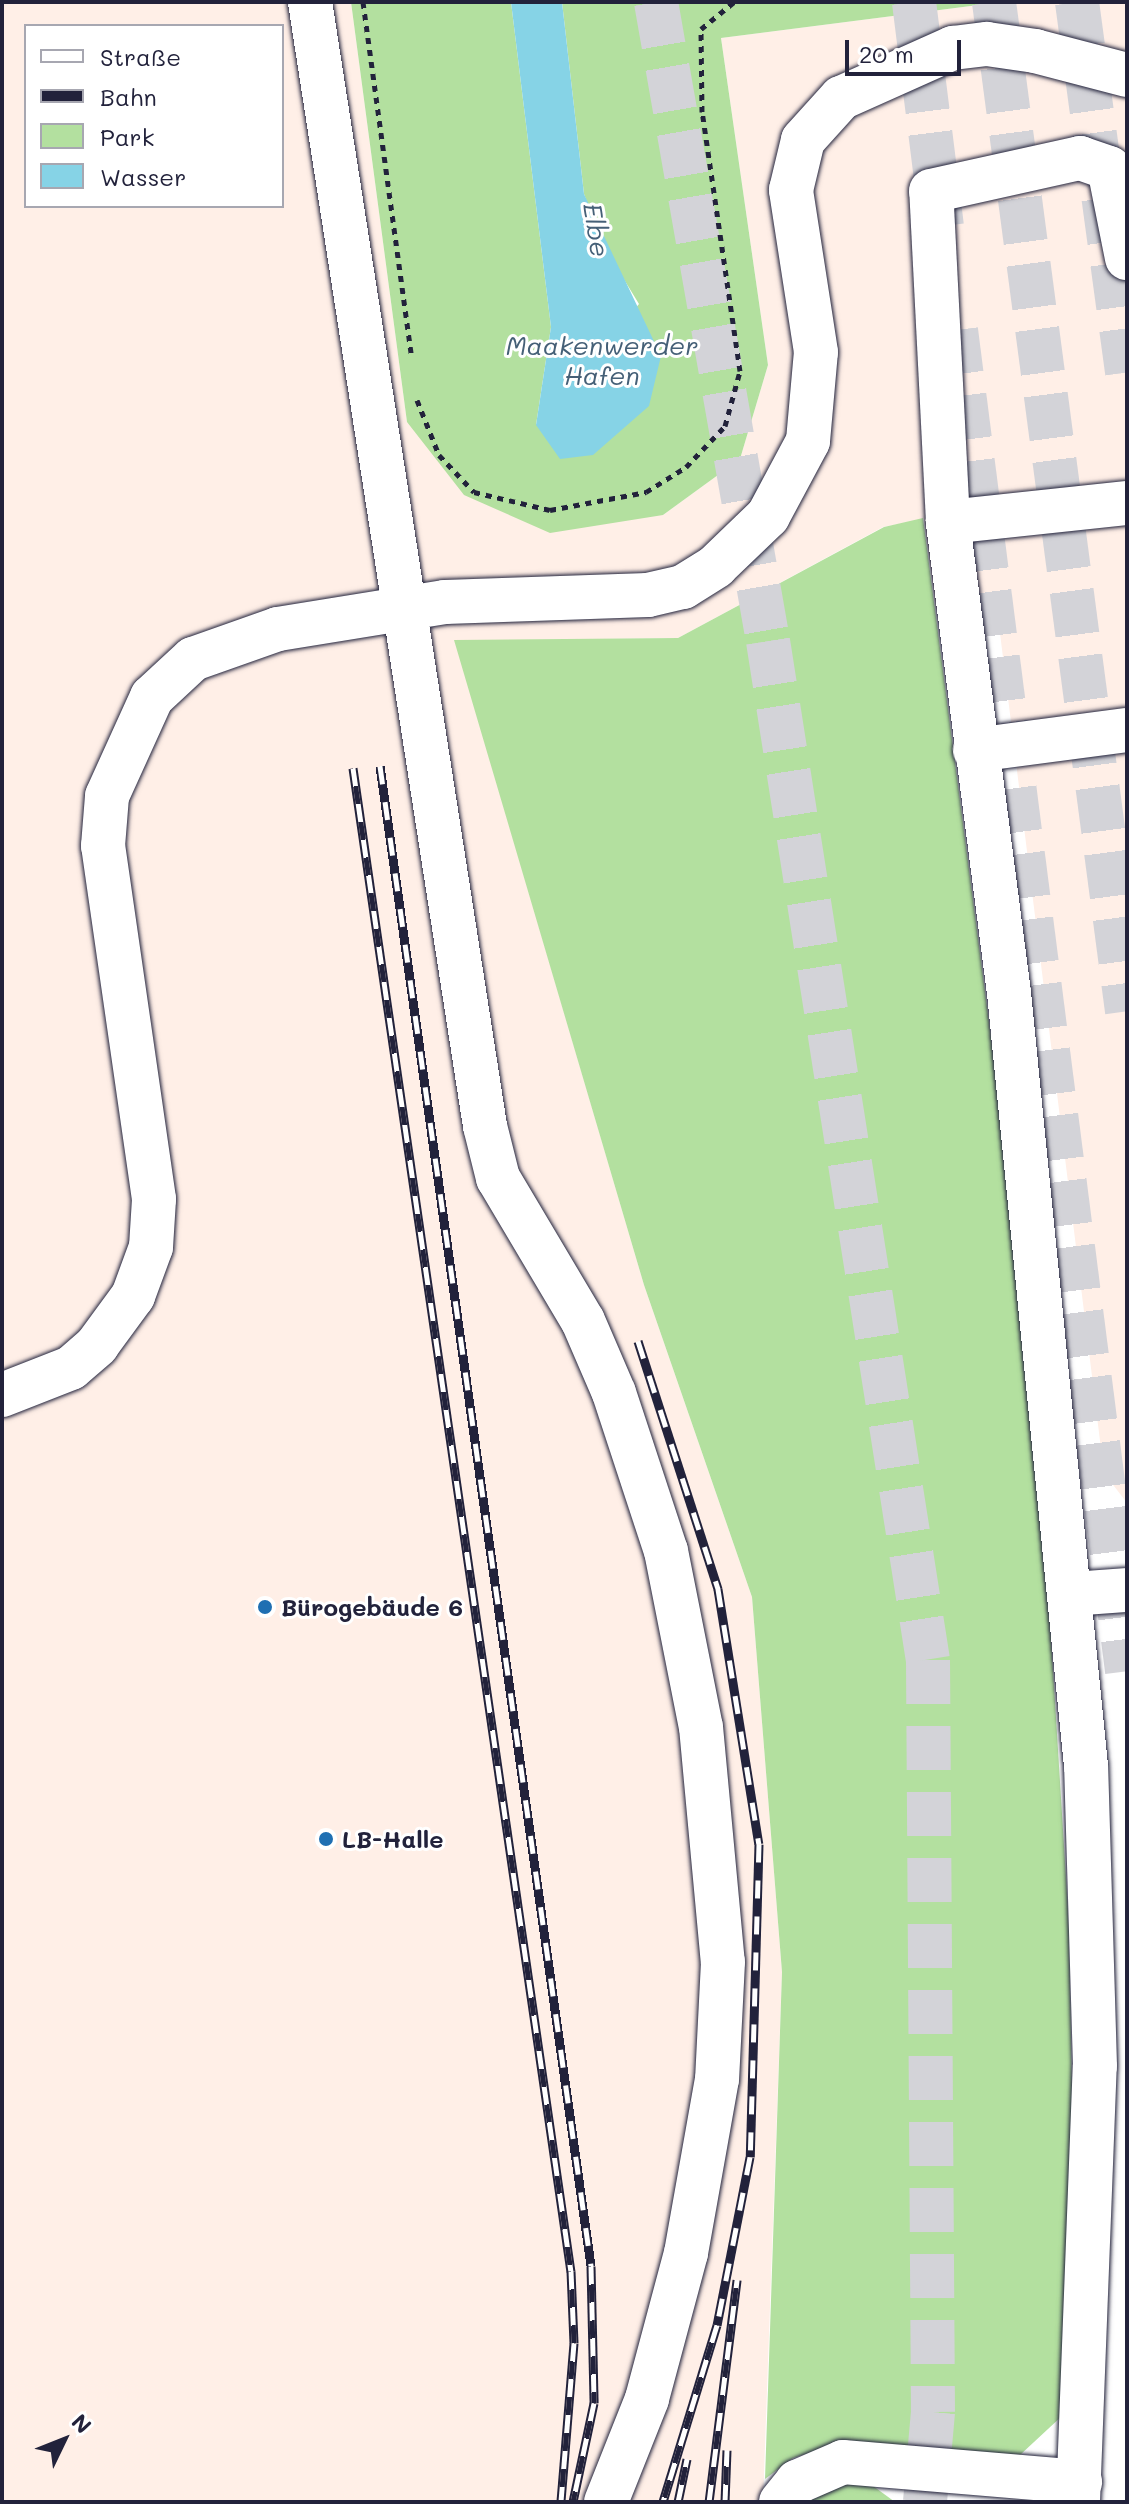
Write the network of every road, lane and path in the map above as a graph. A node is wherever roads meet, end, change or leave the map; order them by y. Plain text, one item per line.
1 (310, 2) edge
2 (363, 2) edge
3 (734, 2) edge
4 (1127, 75) edge
5 (1127, 258) edge
6 (413, 371) dead end
7 (415, 386) dead end
8 (1127, 503) edge
9 (948, 522) junction
10 (401, 612) junction
11 (1127, 730) edge
12 (975, 750) junction
13 (2, 1395) edge
14 (1127, 1590) edge
15 (1071, 1594) junction
16 (930, 2486) edge
17 (1079, 2492) edge
18 (606, 2502) edge
19 (781, 2502) edge

1 - 10 lane
2 - 6 path
3 - 7 path
4 - 10 lane
5 - 9 lane
8 - 9 lane
9 - 12 lane
10 - 13 lane
10 - 18 lane
11 - 12 lane
12 - 15 lane
14 - 15 lane
15 - 17 lane
16 - 17 lane
16 - 19 lane

